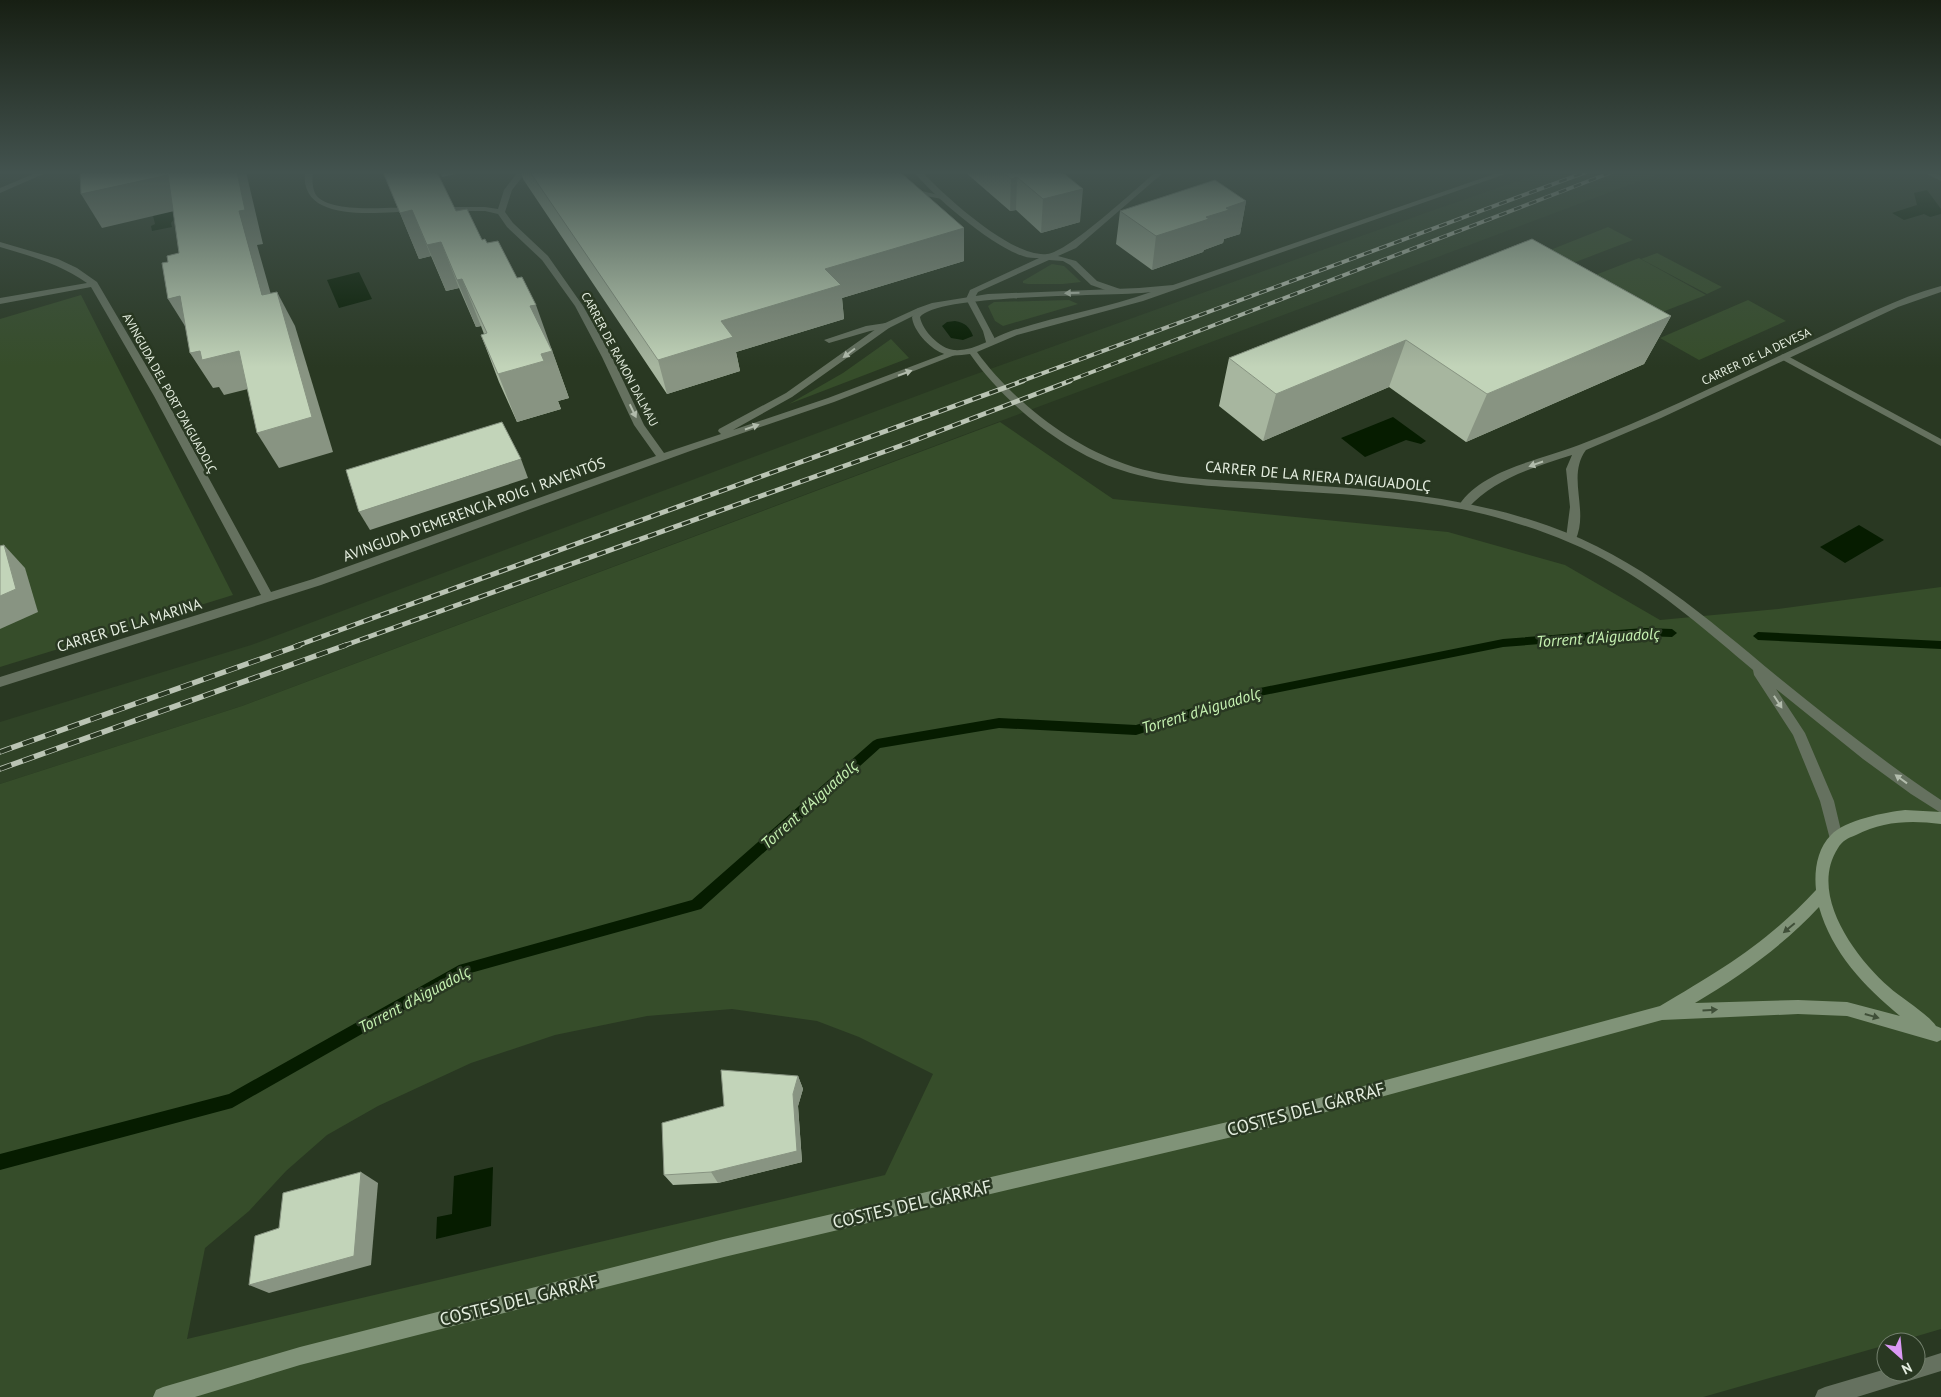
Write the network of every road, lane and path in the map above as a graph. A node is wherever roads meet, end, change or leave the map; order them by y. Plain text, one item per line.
1 (523, 237) edge
2 (994, 237) edge
3 (1083, 237) edge
4 (1318, 237) edge
5 (0, 244) edge
6 (1054, 256) junction
7 (94, 284) junction
8 (1173, 287) junction
9 (1941, 289) edge
10 (1120, 292) junction
11 (970, 299) junction
12 (0, 301) edge
13 (921, 310) junction
14 (886, 326) junction
15 (829, 340) dead end
16 (991, 342) junction
17 (972, 351) junction
18 (955, 353) junction
19 (1784, 357) junction
20 (1941, 444) edge
21 (689, 448) junction
22 (1582, 448) junction
23 (662, 458) junction
24 (1464, 505) junction
25 (1571, 538) junction
26 (268, 598) junction
27 (1752, 661) junction
28 (0, 682) edge
29 (1941, 807) edge
30 (1941, 818) edge
31 (1836, 838) junction
32 (1822, 892) junction
33 (1662, 1013) junction
34 (1939, 1035) edge
35 (1941, 1362) edge
36 (1926, 1367) edge
37 (1876, 1382) edge
38 (163, 1397) edge
39 (1825, 1397) edge

1 -> 23 street, CARRER DE RAMON DALMAU
2 - 6 street
3 - 6 street
4 - 8 street
5 - 7 street
6 - 10 street
6 - 11 street
7 - 12 street
7 - 26 street, AVINGUDA DEL PORT D'AIGUADOLÇ
8 - 10 street
8 - 16 street
9 - 19 street, CARRER DE LA DEVESA
10 -> 11 street
11 - 13 street, AVINGUDA D'EMERENCIÀ ROIG I RAVENTÓS
11 - 16 street
13 - 14 street, AVINGUDA D'EMERENCIÀ ROIG I RAVENTÓS
13 - 18 street
14 - 15 street
14 -> 21 street, AVINGUDA D'EMERENCIÀ ROIG I RAVENTÓS
16 - 17 street, AVINGUDA D'EMERENCIÀ ROIG I RAVENTÓS
17 - 18 street, AVINGUDA D'EMERENCIÀ ROIG I RAVENTÓS
17 - 24 street, CARRER DE LA RIERA D'AIGUADOLÇ
21 -> 18 street, AVINGUDA D'EMERENCIÀ ROIG I RAVENTÓS
19 - 20 street
19 - 22 street, CARRER DE LA DEVESA
21 - 23 street, AVINGUDA D'EMERENCIÀ ROIG I RAVENTÓS
22 -> 24 street, CARRER DE LA DEVESA
22 - 25 street
23 - 26 street, AVINGUDA D'EMERENCIÀ ROIG I RAVENTÓS
24 - 25 street, CARRER DE LA RIERA D'AIGUADOLÇ
25 - 27 street, CARRER DE LA RIERA D'AIGUADOLÇ
26 - 28 street, CARRER DE LA MARINA
29 -> 27 street, CARRER DE LA RIERA D'AIGUADOLÇ
27 -> 31 street, CARRER DE LA RIERA D'AIGUADOLÇ
30 - 31 main road
31 - 32 main road
32 -> 33 main road
32 - 34 main road
33 -> 34 main road
33 - 38 main road, COSTES DEL GARRAF
35 - 36 street
37 - 39 street

